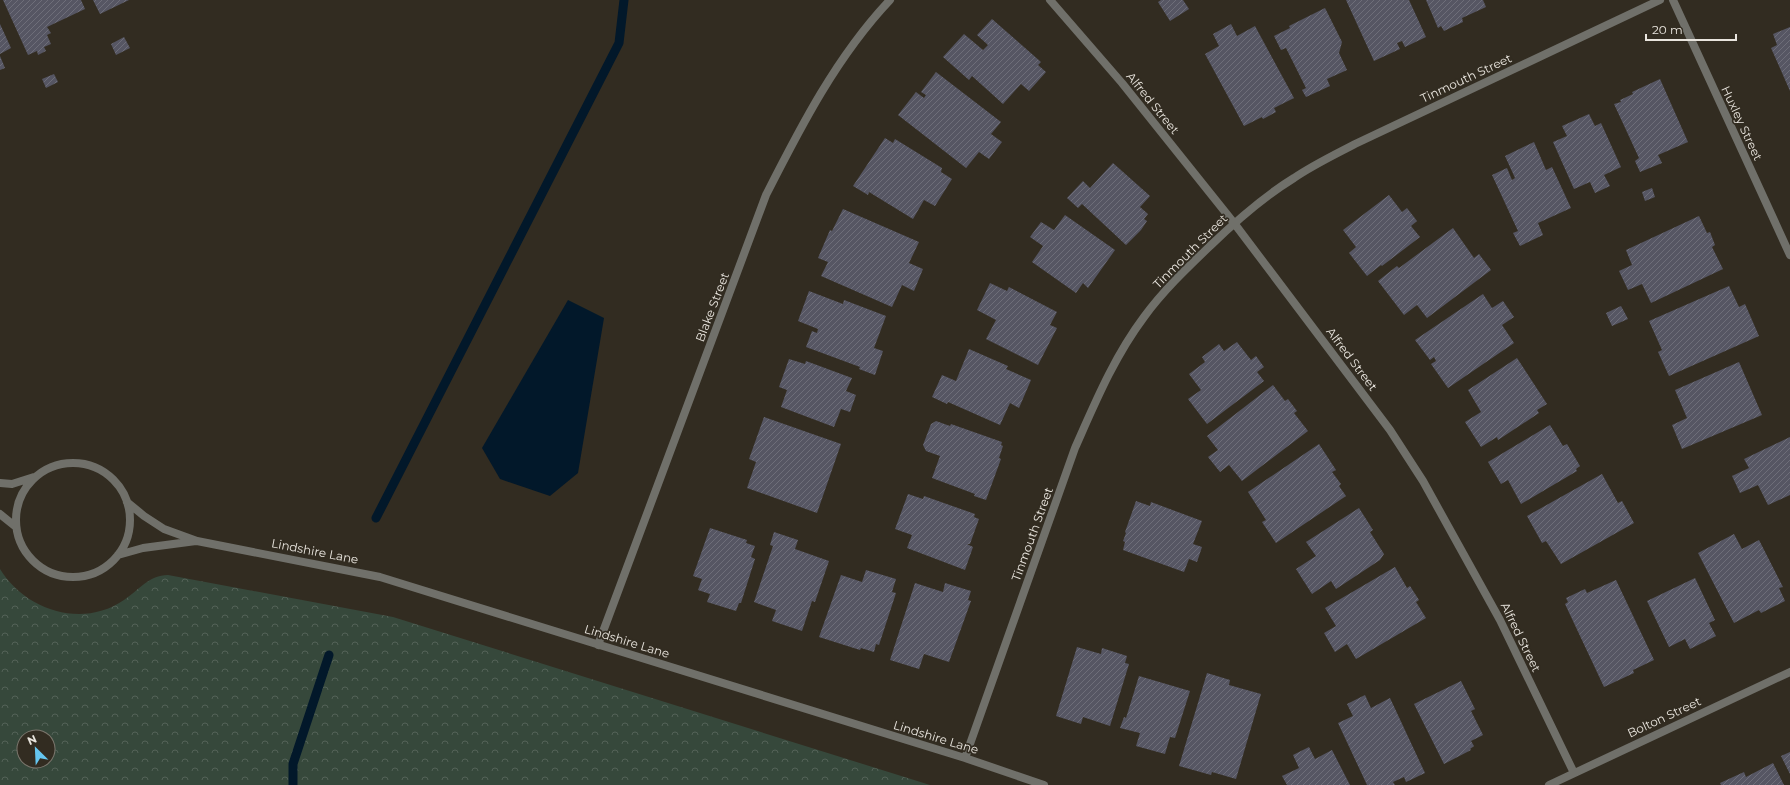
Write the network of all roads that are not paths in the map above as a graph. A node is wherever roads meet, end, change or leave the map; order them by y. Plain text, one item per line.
1 (890, 0) edge
2 (1050, 0) edge
3 (1660, 0) edge
4 (1673, 0) edge
5 (1234, 223) junction
6 (1790, 255) edge
7 (35, 477) junction
8 (0, 483) edge
9 (127, 502) junction
10 (0, 514) edge
11 (16, 527) junction
12 (197, 541) junction
13 (118, 555) junction
14 (598, 644) junction
15 (1790, 672) edge
16 (965, 758) junction
17 (1574, 773) junction
18 (1044, 785) edge
19 (1549, 785) edge

1 - 14 street, Blake Street
2 - 5 street, Alfred Street
3 - 5 street, Tinmouth Street
4 - 6 street, Huxley Street
5 - 16 street, Tinmouth Street
5 - 17 street, Alfred Street
7 - 8 street, Lindshire Lane
7 - 9 street, Lindshire Lane
7 - 11 street, Lindshire Lane
9 - 12 street, Lindshire Lane
9 - 13 street, Lindshire Lane
10 - 11 street
11 - 13 street, Lindshire Lane
12 - 13 street, Lindshire Lane
12 - 14 street, Lindshire Lane
14 - 16 street, Lindshire Lane
15 - 17 street, Bolton Street
16 - 18 street, Lindshire Lane
17 - 19 street, Bolton Street

